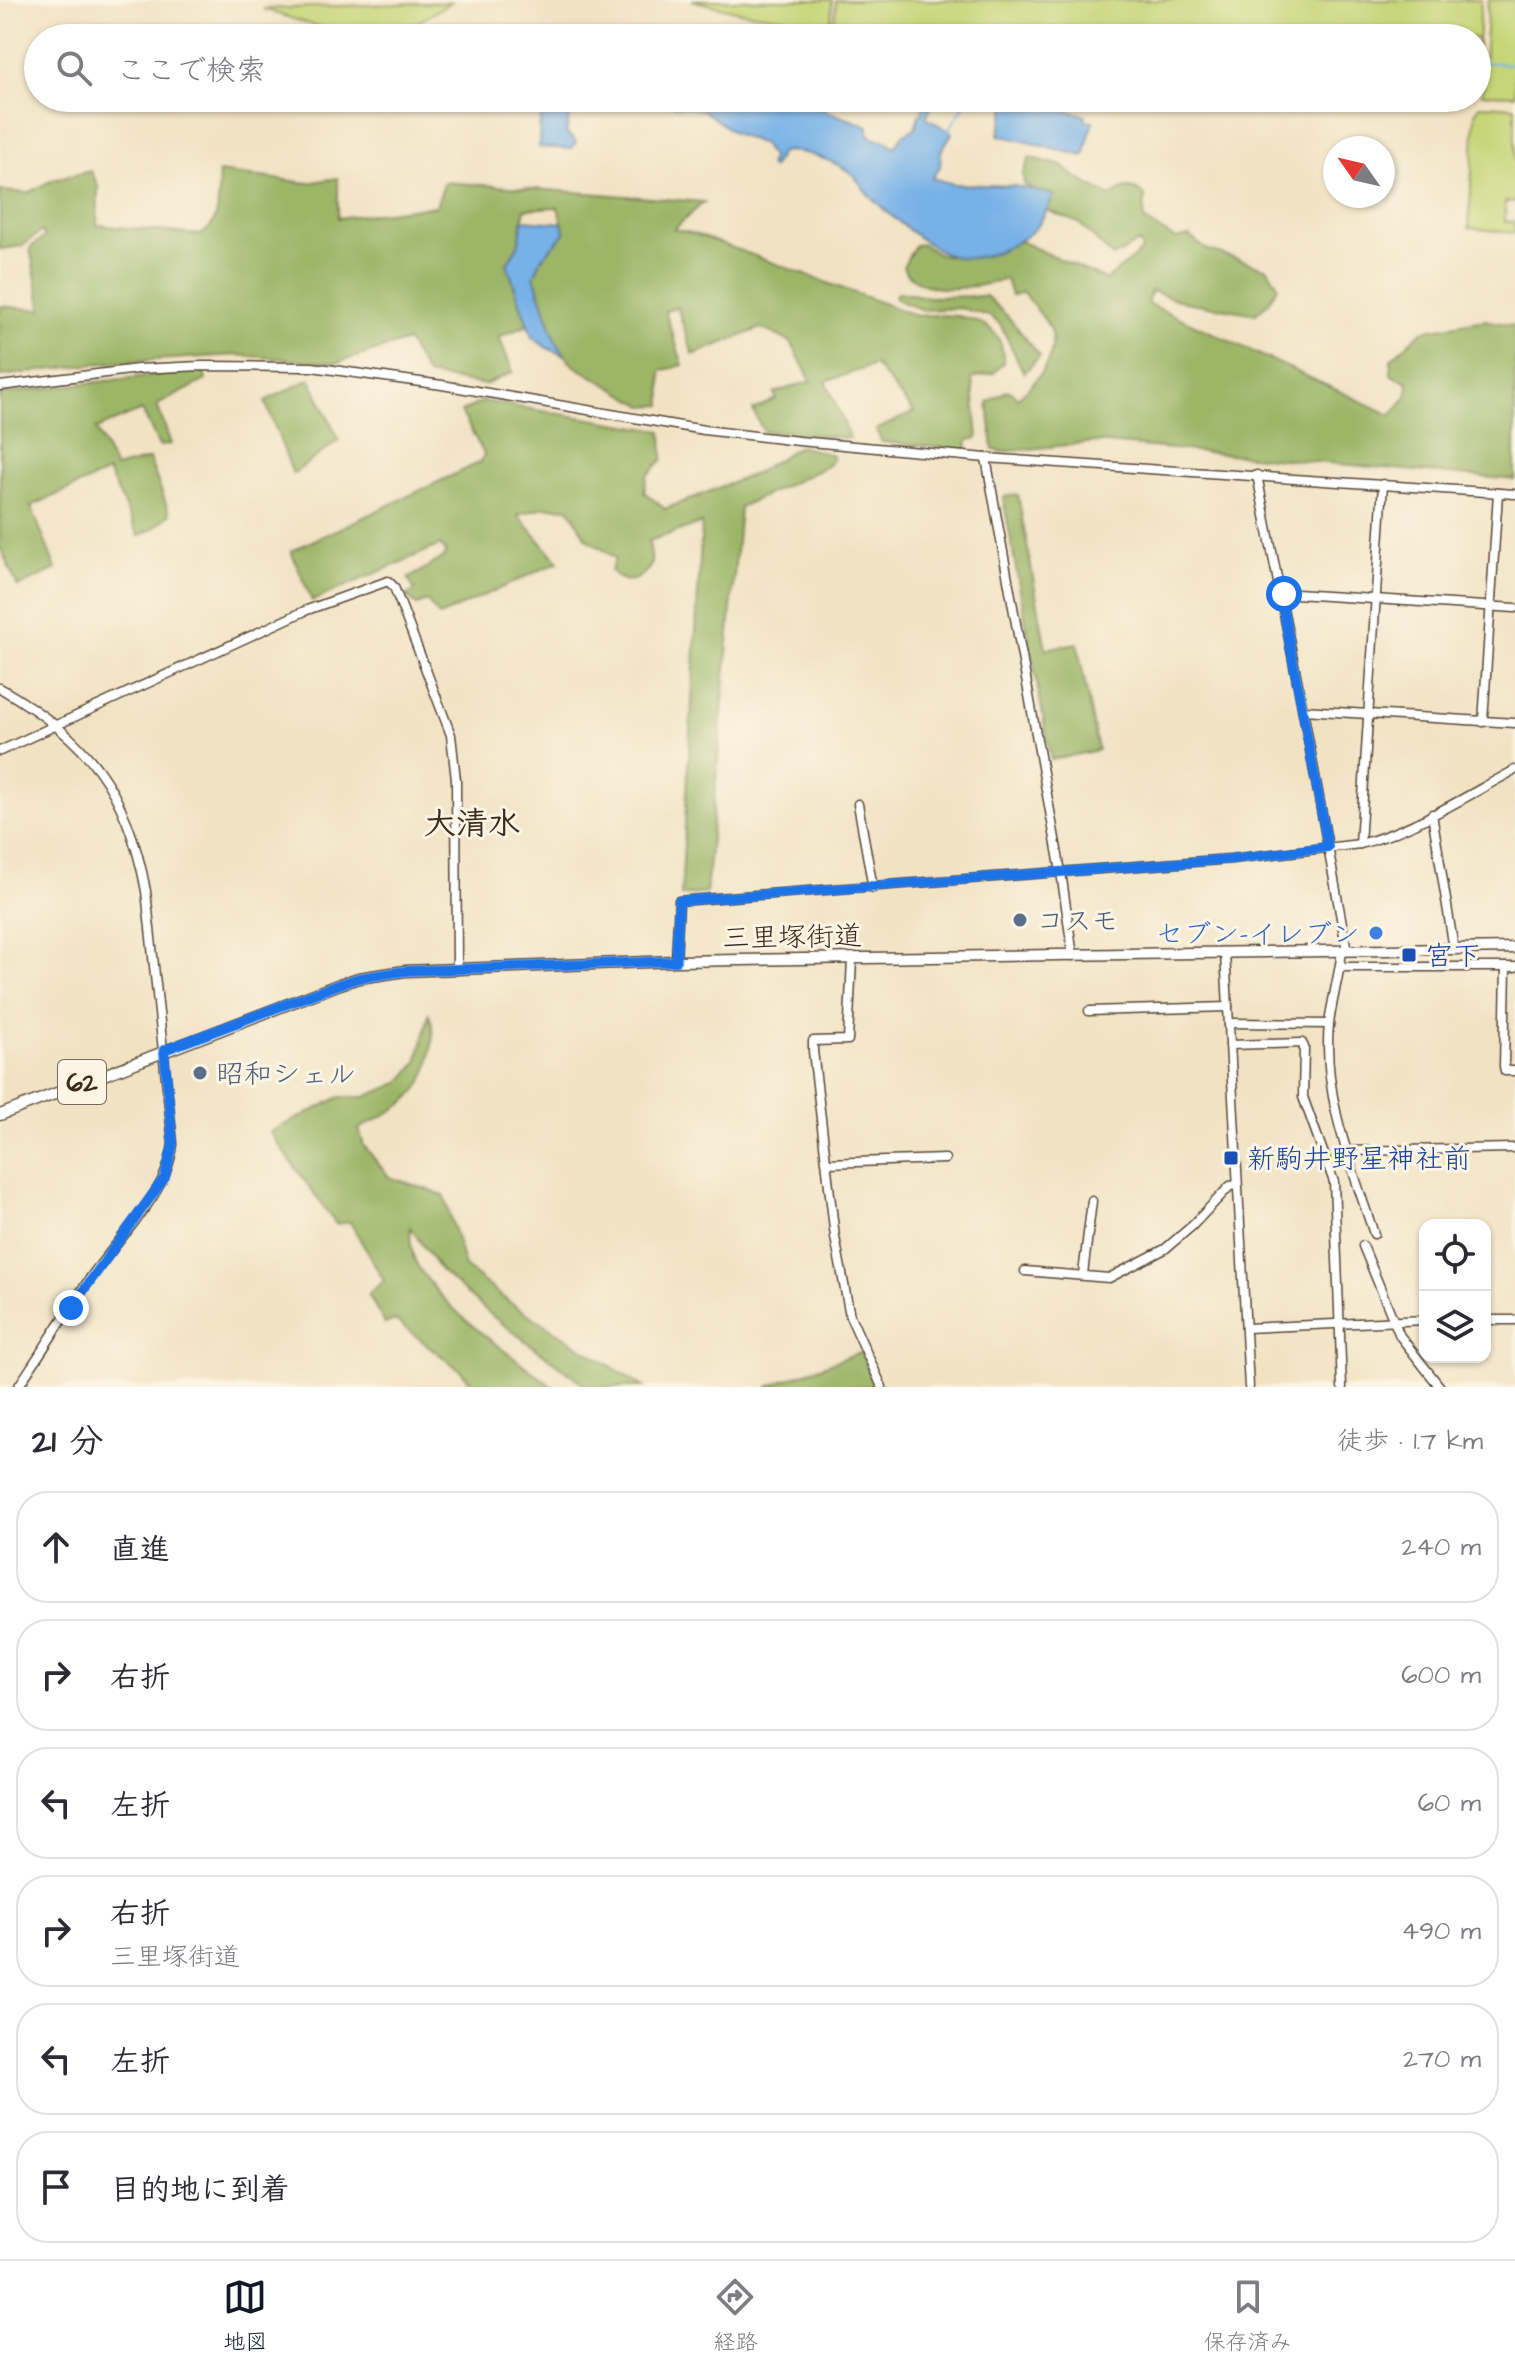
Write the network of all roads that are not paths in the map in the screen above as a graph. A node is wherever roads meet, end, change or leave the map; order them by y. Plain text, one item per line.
1 (0, 386) edge
2 (986, 458) junction
3 (1257, 475) junction
4 (1383, 484) junction
5 (1498, 493) junction
6 (1515, 494) edge
7 (1280, 593) junction
8 (1376, 599) junction
9 (1490, 606) junction
10 (1515, 608) edge
11 (0, 688) edge
12 (1303, 710) junction
13 (1368, 714) junction
14 (1483, 722) junction
15 (1515, 723) edge
16 (58, 725) junction
17 (0, 751) edge
18 (1515, 770) edge
19 (858, 804) dead end
20 (1432, 814) junction
21 (1360, 844) junction
22 (1328, 847) junction
23 (1061, 872) junction
24 (873, 888) junction
25 (1515, 948) edge
26 (1454, 949) junction
27 (1344, 951) junction
28 (1225, 953) junction
29 (1073, 956) junction
30 (852, 960) junction
31 (676, 961) junction
32 (1340, 967) junction
33 (1510, 967) edge
34 (457, 970) junction
35 (1228, 1007) junction
36 (1089, 1011) dead end
37 (1229, 1023) junction
38 (1329, 1024) junction
39 (1230, 1045) junction
40 (164, 1050) junction
41 (1515, 1071) edge
42 (0, 1115) edge
43 (1515, 1148) edge
44 (1347, 1151) junction
45 (945, 1159) dead end
46 (827, 1163) junction
47 (1237, 1185) junction
48 (1092, 1201) dead end
49 (1374, 1234) dead end
50 (1363, 1246) dead end
51 (1025, 1271) dead end
52 (1083, 1274) junction
53 (1419, 1320) edge
54 (1491, 1320) edge
55 (1515, 1320) edge
56 (1395, 1322) junction
57 (1339, 1324) junction
58 (1246, 1328) junction
59 (18, 1387) edge
60 (882, 1387) edge
61 (1249, 1387) edge
62 (1342, 1387) edge
63 (1440, 1387) edge

1 - 2 street
2 - 3 street
2 - 23 street
3 - 4 street
3 - 7 street
4 - 5 street
4 - 8 street
5 - 6 street
5 - 9 street
7 - 8 street
7 - 12 street
8 - 9 street
8 - 13 street
9 - 10 street
9 - 14 street
11 - 16 street
12 - 13 street
12 - 22 street
13 - 14 street
13 - 21 street
14 - 15 street
16 - 17 street
16 - 34 street
16 - 40 street
18 - 20 street
19 - 24 street
20 - 21 street
20 - 26 street
21 - 22 street
22 - 23 street
22 - 27 street
23 - 24 street
23 - 29 street
24 - 31 street
25 - 26 main road, 三里塚街道 / 62
26 - 27 main road, 三里塚街道 / 62
27 - 28 main road, 三里塚街道 / 62
27 - 32 street
28 - 29 main road, 三里塚街道 / 62
28 - 35 street
29 - 30 main road, 三里塚街道 / 62
30 - 31 main road, 三里塚街道 / 62
30 - 46 street
31 - 34 main road, 三里塚街道 / 62
32 - 33 street
32 - 38 street
33 - 41 street
34 - 40 main road, 三里塚街道 / 62
35 - 36 street
35 - 37 street
37 - 38 street
37 - 39 street
38 - 44 street
39 - 47 street
39 - 57 street
40 - 42 main road, 三里塚街道 / 62
40 - 59 street
43 - 44 street
44 - 49 street
45 - 46 street
46 - 60 street
47 - 52 street
47 - 58 street
48 - 52 street
50 - 56 street
51 - 52 street
53 - 56 street
54 - 55 street
56 - 57 street
56 - 63 street
57 - 58 street
57 - 62 street
58 - 61 street

